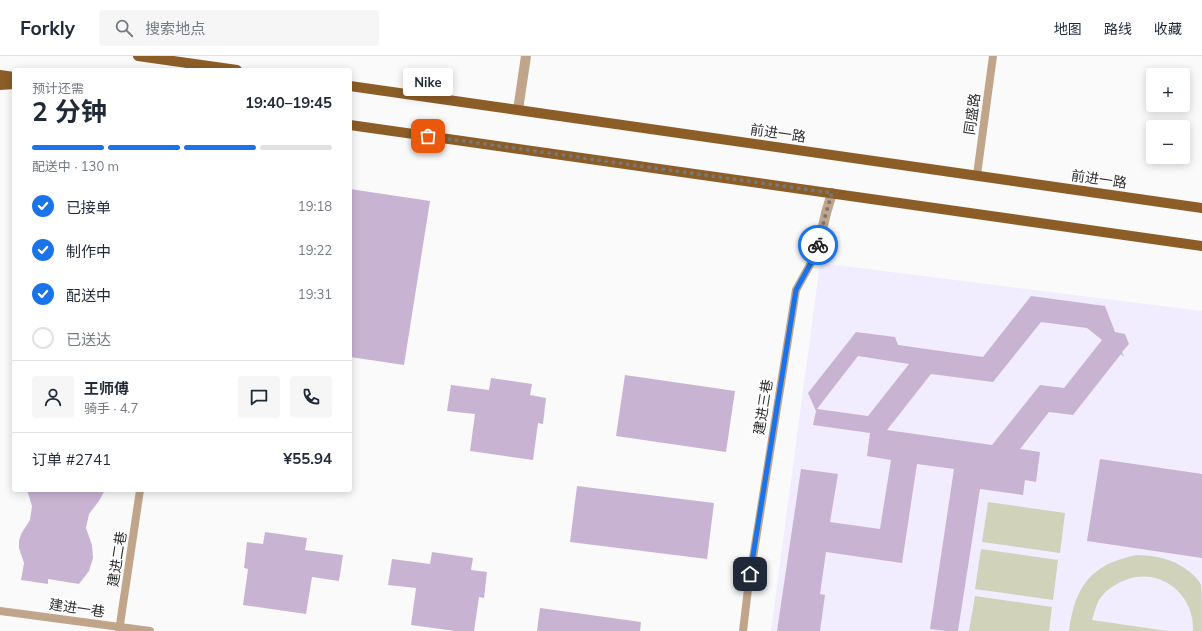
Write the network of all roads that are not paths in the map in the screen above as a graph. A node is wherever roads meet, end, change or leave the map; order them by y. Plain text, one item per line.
1 (138, 56) edge
2 (526, 56) edge
3 (993, 56) edge
4 (223, 68) edge
5 (0, 75) edge
6 (12, 77) edge
7 (12, 84) edge
8 (0, 85) edge
9 (352, 86) edge
10 (518, 110) junction
11 (352, 125) edge
12 (977, 176) junction
13 (832, 193) junction
14 (1202, 208) edge
15 (1202, 246) edge
16 (817, 252) joint
17 (140, 492) edge
18 (0, 611) edge
19 (119, 629) edge
20 (150, 631) edge
21 (743, 631) edge

1 - 4 main road
2 - 10 street
3 - 12 lane, 同盛路
5 - 6 main road
7 - 8 main road
9 - 10 main road, 前进一路
10 - 12 main road, 前进一路
11 - 13 main road
12 - 14 main road, 前进一路
13 - 15 main road
13 - 16 street, 建进三巷
16 - 21 lane, 建进三巷
17 - 19 lane, 建进二巷
18 - 19 lane, 建进一巷
19 - 20 lane, 建进一巷

